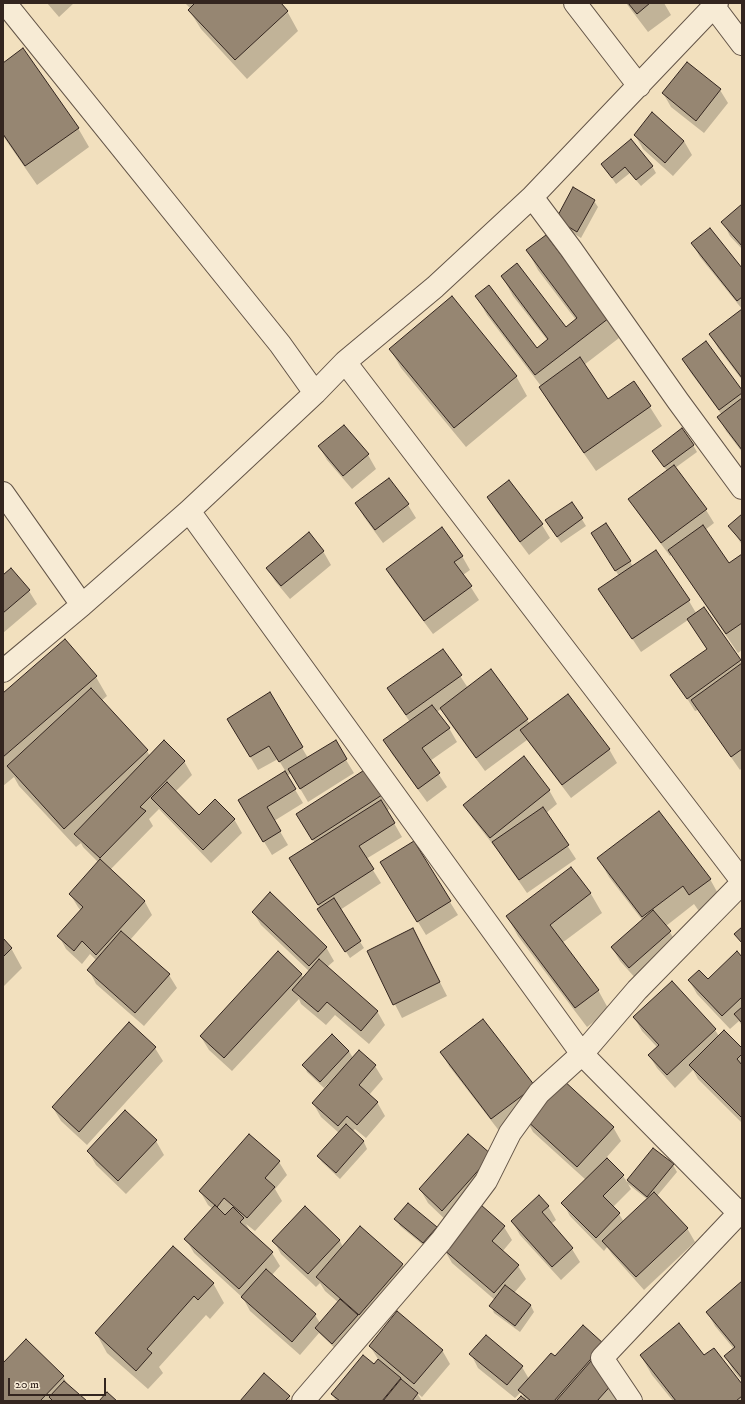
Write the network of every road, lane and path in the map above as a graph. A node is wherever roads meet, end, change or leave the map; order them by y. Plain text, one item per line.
1 (5, 3) edge
2 (575, 3) edge
3 (716, 5) edge
4 (742, 44) edge
5 (639, 86) junction
6 (532, 197) junction
7 (345, 362) junction
8 (315, 393) junction
9 (742, 488) edge
10 (3, 493) edge
11 (189, 511) junction
12 (82, 605) junction
13 (3, 672) edge
14 (742, 882) edge
15 (582, 1054) junction
16 (740, 1212) edge
17 (303, 1401) edge
18 (631, 1401) edge

1 - 8 street
2 - 5 street
3 - 4 street
3 - 5 street
5 - 6 street
6 - 7 street
6 - 9 street
7 - 8 street
7 - 14 street
8 - 11 street
10 - 12 street
11 - 12 street
11 - 15 street
12 - 13 street
14 - 15 street
15 - 16 street
15 - 17 street
16 - 18 street

